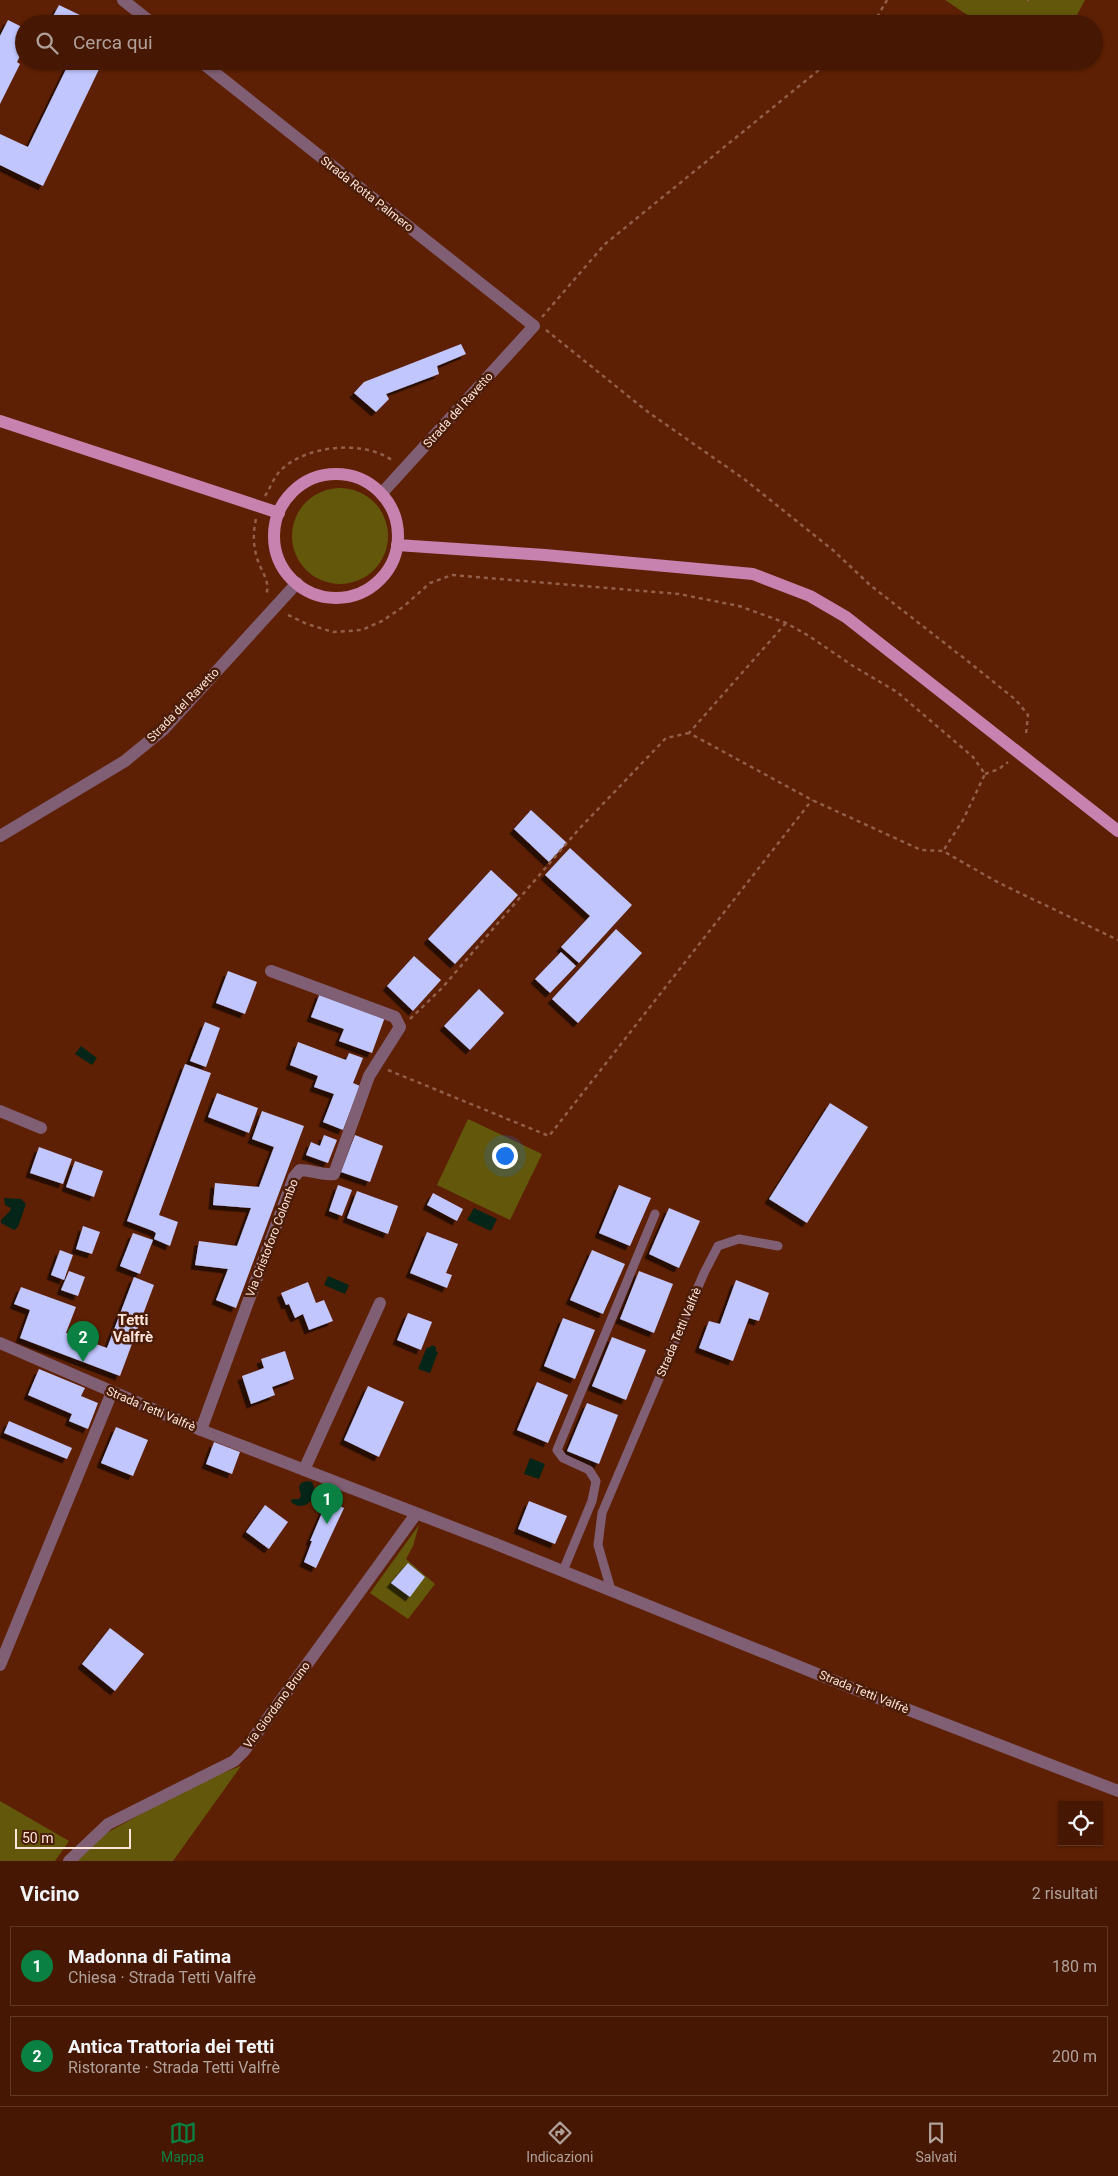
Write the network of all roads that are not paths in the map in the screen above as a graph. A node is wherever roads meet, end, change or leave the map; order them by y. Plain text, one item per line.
1 (123, 0) edge
2 (142, 15) edge
3 (211, 70) edge
4 (536, 325) joint
5 (0, 421) edge
6 (382, 493) junction
7 (279, 513) junction
8 (397, 545) junction
9 (297, 583) junction
10 (1118, 831) edge
11 (0, 836) edge
12 (271, 971) dead end
13 (0, 1111) edge
14 (41, 1128) dead end
15 (655, 1214) dead end
16 (778, 1246) dead end
17 (380, 1303) dead end
18 (0, 1343) edge
19 (112, 1392) junction
20 (201, 1430) junction
21 (304, 1470) junction
22 (416, 1514) junction
23 (564, 1571) junction
24 (611, 1590) junction
25 (0, 1665) edge
26 (1118, 1791) edge
27 (69, 1861) edge

1 - 2 street
3 - 4 street, Strada Rotta Palmero
4 - 6 street, Strada del Ravetto
5 - 7 main road
6 - 7 main road
6 - 8 main road
7 - 9 main road
8 - 9 main road
8 - 10 main road
9 - 11 street, Strada del Ravetto
12 - 20 street, Via Cristoforo Colombo
13 - 14 street
15 - 23 lane
16 - 24 lane, Strada Tetti Valfrè
17 - 21 street
18 - 19 street, Strada Tetti Valfrè
19 - 20 street, Strada Tetti Valfrè
19 - 25 street
20 - 21 street, Strada Tetti Valfrè
21 - 22 street, Strada Tetti Valfrè
22 - 23 street, Strada Tetti Valfrè
22 - 27 street, Via Giordano Bruno
23 - 24 street, Strada Tetti Valfrè
24 - 26 street, Strada Tetti Valfrè

